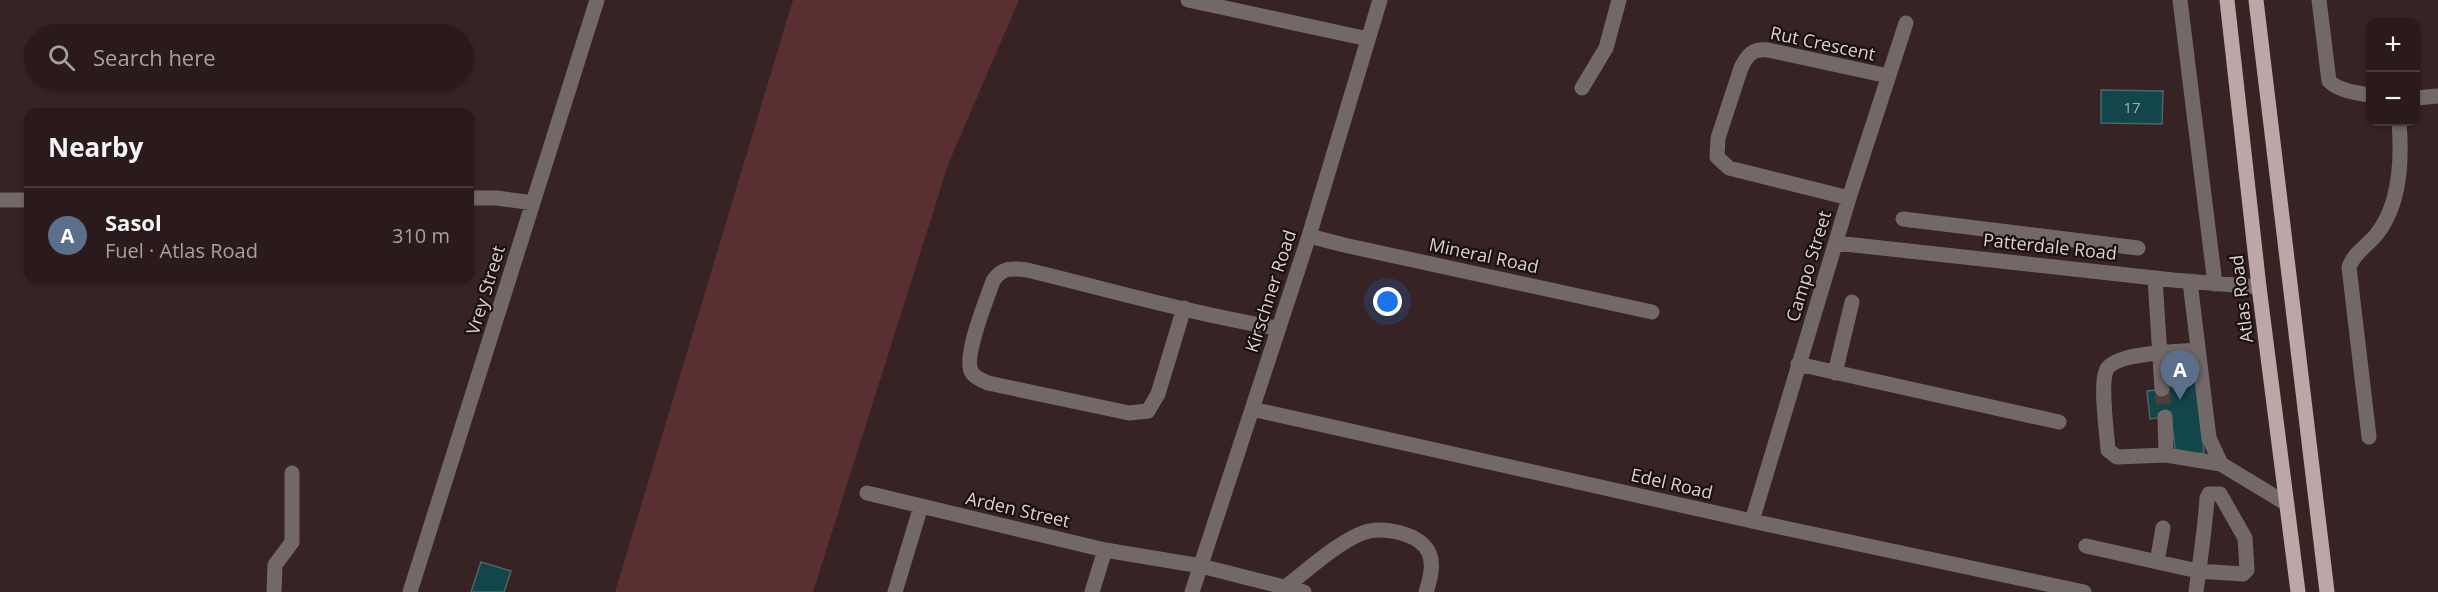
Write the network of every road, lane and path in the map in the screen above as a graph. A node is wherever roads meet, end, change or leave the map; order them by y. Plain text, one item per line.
1 (597, 0) edge
2 (1188, 0) edge
3 (1380, 0) edge
4 (1619, 0) edge
5 (2180, 0) edge
6 (2227, 0) edge
7 (2256, 0) edge
8 (2319, 0) edge
9 (1906, 23) dead end
10 (1368, 39) junction
11 (1888, 76) junction
12 (1582, 88) dead end
13 (2366, 94) edge
14 (2438, 96) edge
15 (2420, 98) edge
16 (2400, 126) edge
17 (474, 198) edge
18 (1849, 198) junction
19 (0, 200) edge
20 (24, 200) edge
21 (533, 203) junction
22 (1903, 219) dead end
23 (1309, 236) junction
24 (1836, 243) junction
25 (2108, 243) junction
26 (2138, 248) dead end
27 (2105, 272) junction
28 (2155, 278) junction
29 (2190, 282) junction
30 (2215, 284) junction
31 (2259, 287) junction
32 (1852, 302) dead end
33 (1184, 308) junction
34 (1652, 312) dead end
35 (1277, 328) junction
36 (2197, 350) junction
37 (2159, 354) junction
38 (1798, 364) junction
39 (1835, 372) junction
40 (2162, 389) tunnel mouth
41 (1252, 409) junction
42 (2165, 417) tunnel mouth
43 (2059, 422) dead end
44 (2369, 437) dead end
45 (2166, 455) junction
46 (2221, 464) junction
47 (292, 473) dead end
48 (867, 493) dead end
49 (2286, 504) junction
50 (921, 506) junction
51 (1752, 521) junction
52 (2163, 528) dead end
53 (2086, 546) dead end
54 (1105, 550) junction
55 (2157, 562) junction
56 (1201, 566) junction
57 (2198, 571) junction
58 (1284, 588) junction
59 (274, 592) edge
60 (410, 592) edge
61 (895, 592) edge
62 (1092, 592) edge
63 (1192, 592) edge
64 (1304, 592) edge
65 (1426, 592) edge
66 (2084, 592) edge
67 (2196, 592) edge
68 (2298, 592) edge
69 (2327, 592) edge

1 - 21 street, Vrey Street
2 - 10 street
3 - 10 street, Kirschner Road
4 - 12 street
5 - 30 street
6 - 31 main road, Atlas Road
7 - 69 main road
8 - 13 street
9 - 11 street, Campo Street
10 - 23 street, Kirschner Road
11 - 18 street, Campo Street
11 - 18 street, Rut Crescent
14 - 15 street
16 - 44 street
17 - 21 street
18 - 24 street, Campo Street
19 - 20 street
21 - 60 street, Vrey Street
22 - 25 street
23 - 34 street, Mineral Road
23 - 35 street, Kirschner Road
24 - 27 street, Patterdale Road
24 - 38 street, Campo Street
25 - 26 street
25 - 27 street
27 - 28 street, Patterdale Road
28 - 29 street, Patterdale Road
28 - 37 street
29 - 30 street, Patterdale Road
29 - 36 street
30 - 31 street, Patterdale Road
31 - 49 main road, Atlas Road
32 - 39 street
33 - 33 street
33 - 35 street
35 - 41 street, Kirschner Road
36 - 37 street
36 - 46 street
37 - 40 street
37 - 45 street
38 - 39 street
38 - 51 street, Campo Street
39 - 43 street
41 - 51 street, Edel Road
41 - 56 street, Kirschner Road
42 - 45 street
45 - 46 street
46 - 49 street
47 - 59 street
48 - 50 street, Arden Street
49 - 68 main road, Atlas Road
50 - 54 street, Arden Street
50 - 61 street
51 - 66 street, Edel Road
52 - 55 street
53 - 55 street
54 - 56 street, Arden Street
54 - 62 street
55 - 57 street
56 - 58 street, Arden Street
56 - 63 street, Kirschner Road
57 - 57 street
57 - 67 street
58 - 64 street, Arden Street
58 - 65 street

